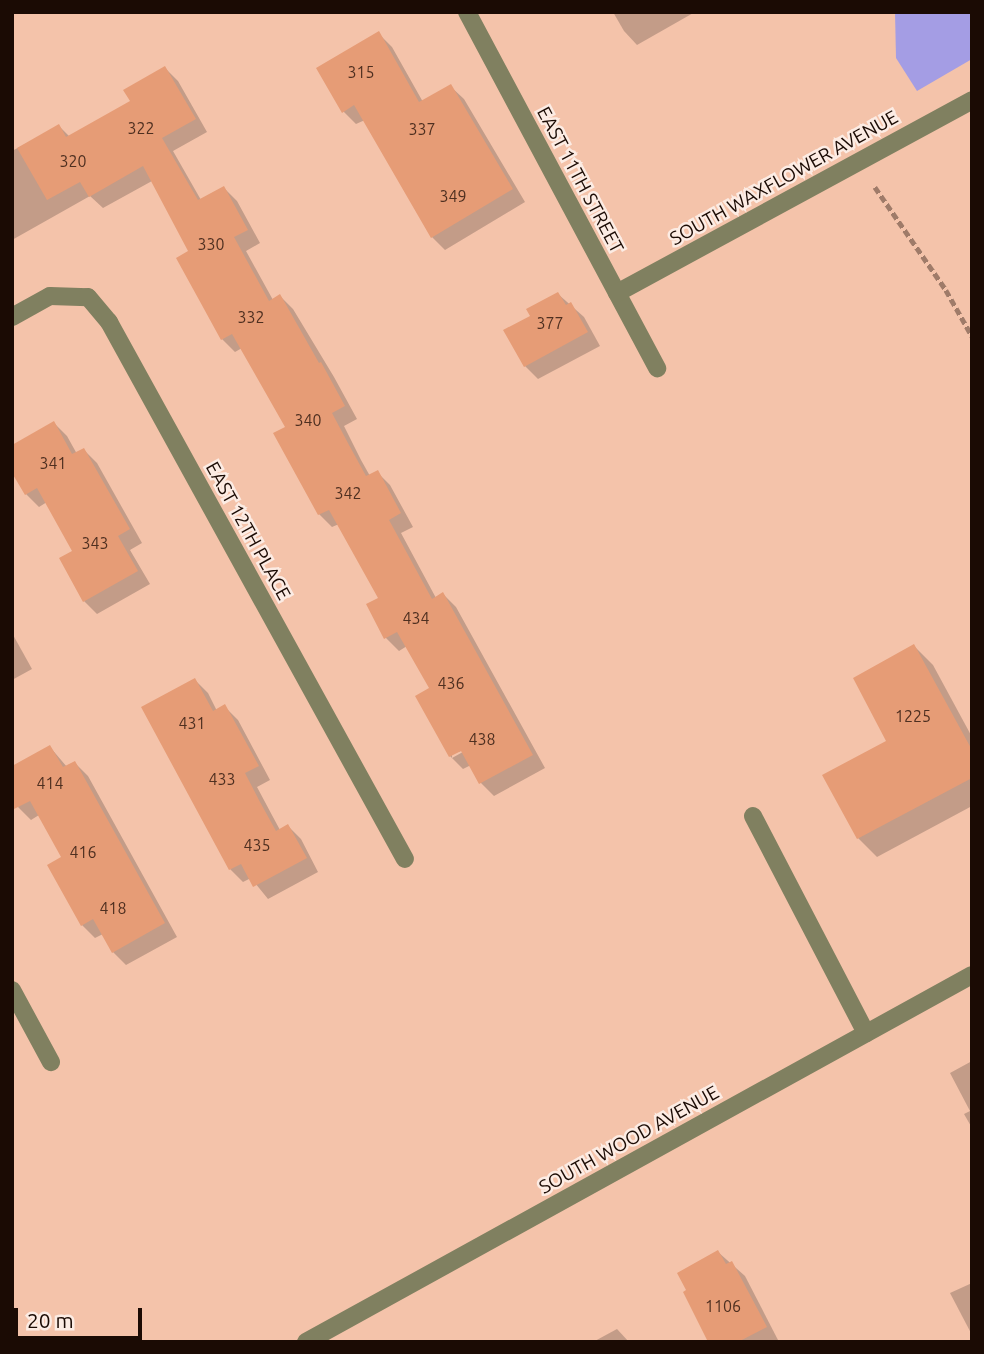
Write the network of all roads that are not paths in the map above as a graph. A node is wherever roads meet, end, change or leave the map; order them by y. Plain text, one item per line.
1 (467, 12) edge
2 (972, 100) edge
3 (617, 293) junction
4 (12, 317) edge
5 (657, 368) dead end
6 (753, 816) dead end
7 (405, 859) dead end
8 (972, 975) edge
9 (12, 990) edge
10 (866, 1033) junction
11 (51, 1062) dead end
12 (306, 1342) edge

1 - 3 street, EAST 11TH STREET
2 - 3 street, SOUTH WAXFLOWER AVENUE
3 - 5 street, EAST 11TH STREET
4 - 7 street, EAST 12TH PLACE
6 - 10 street
8 - 10 street, SOUTH WOOD AVENUE
9 - 11 street
10 - 12 street, SOUTH WOOD AVENUE

